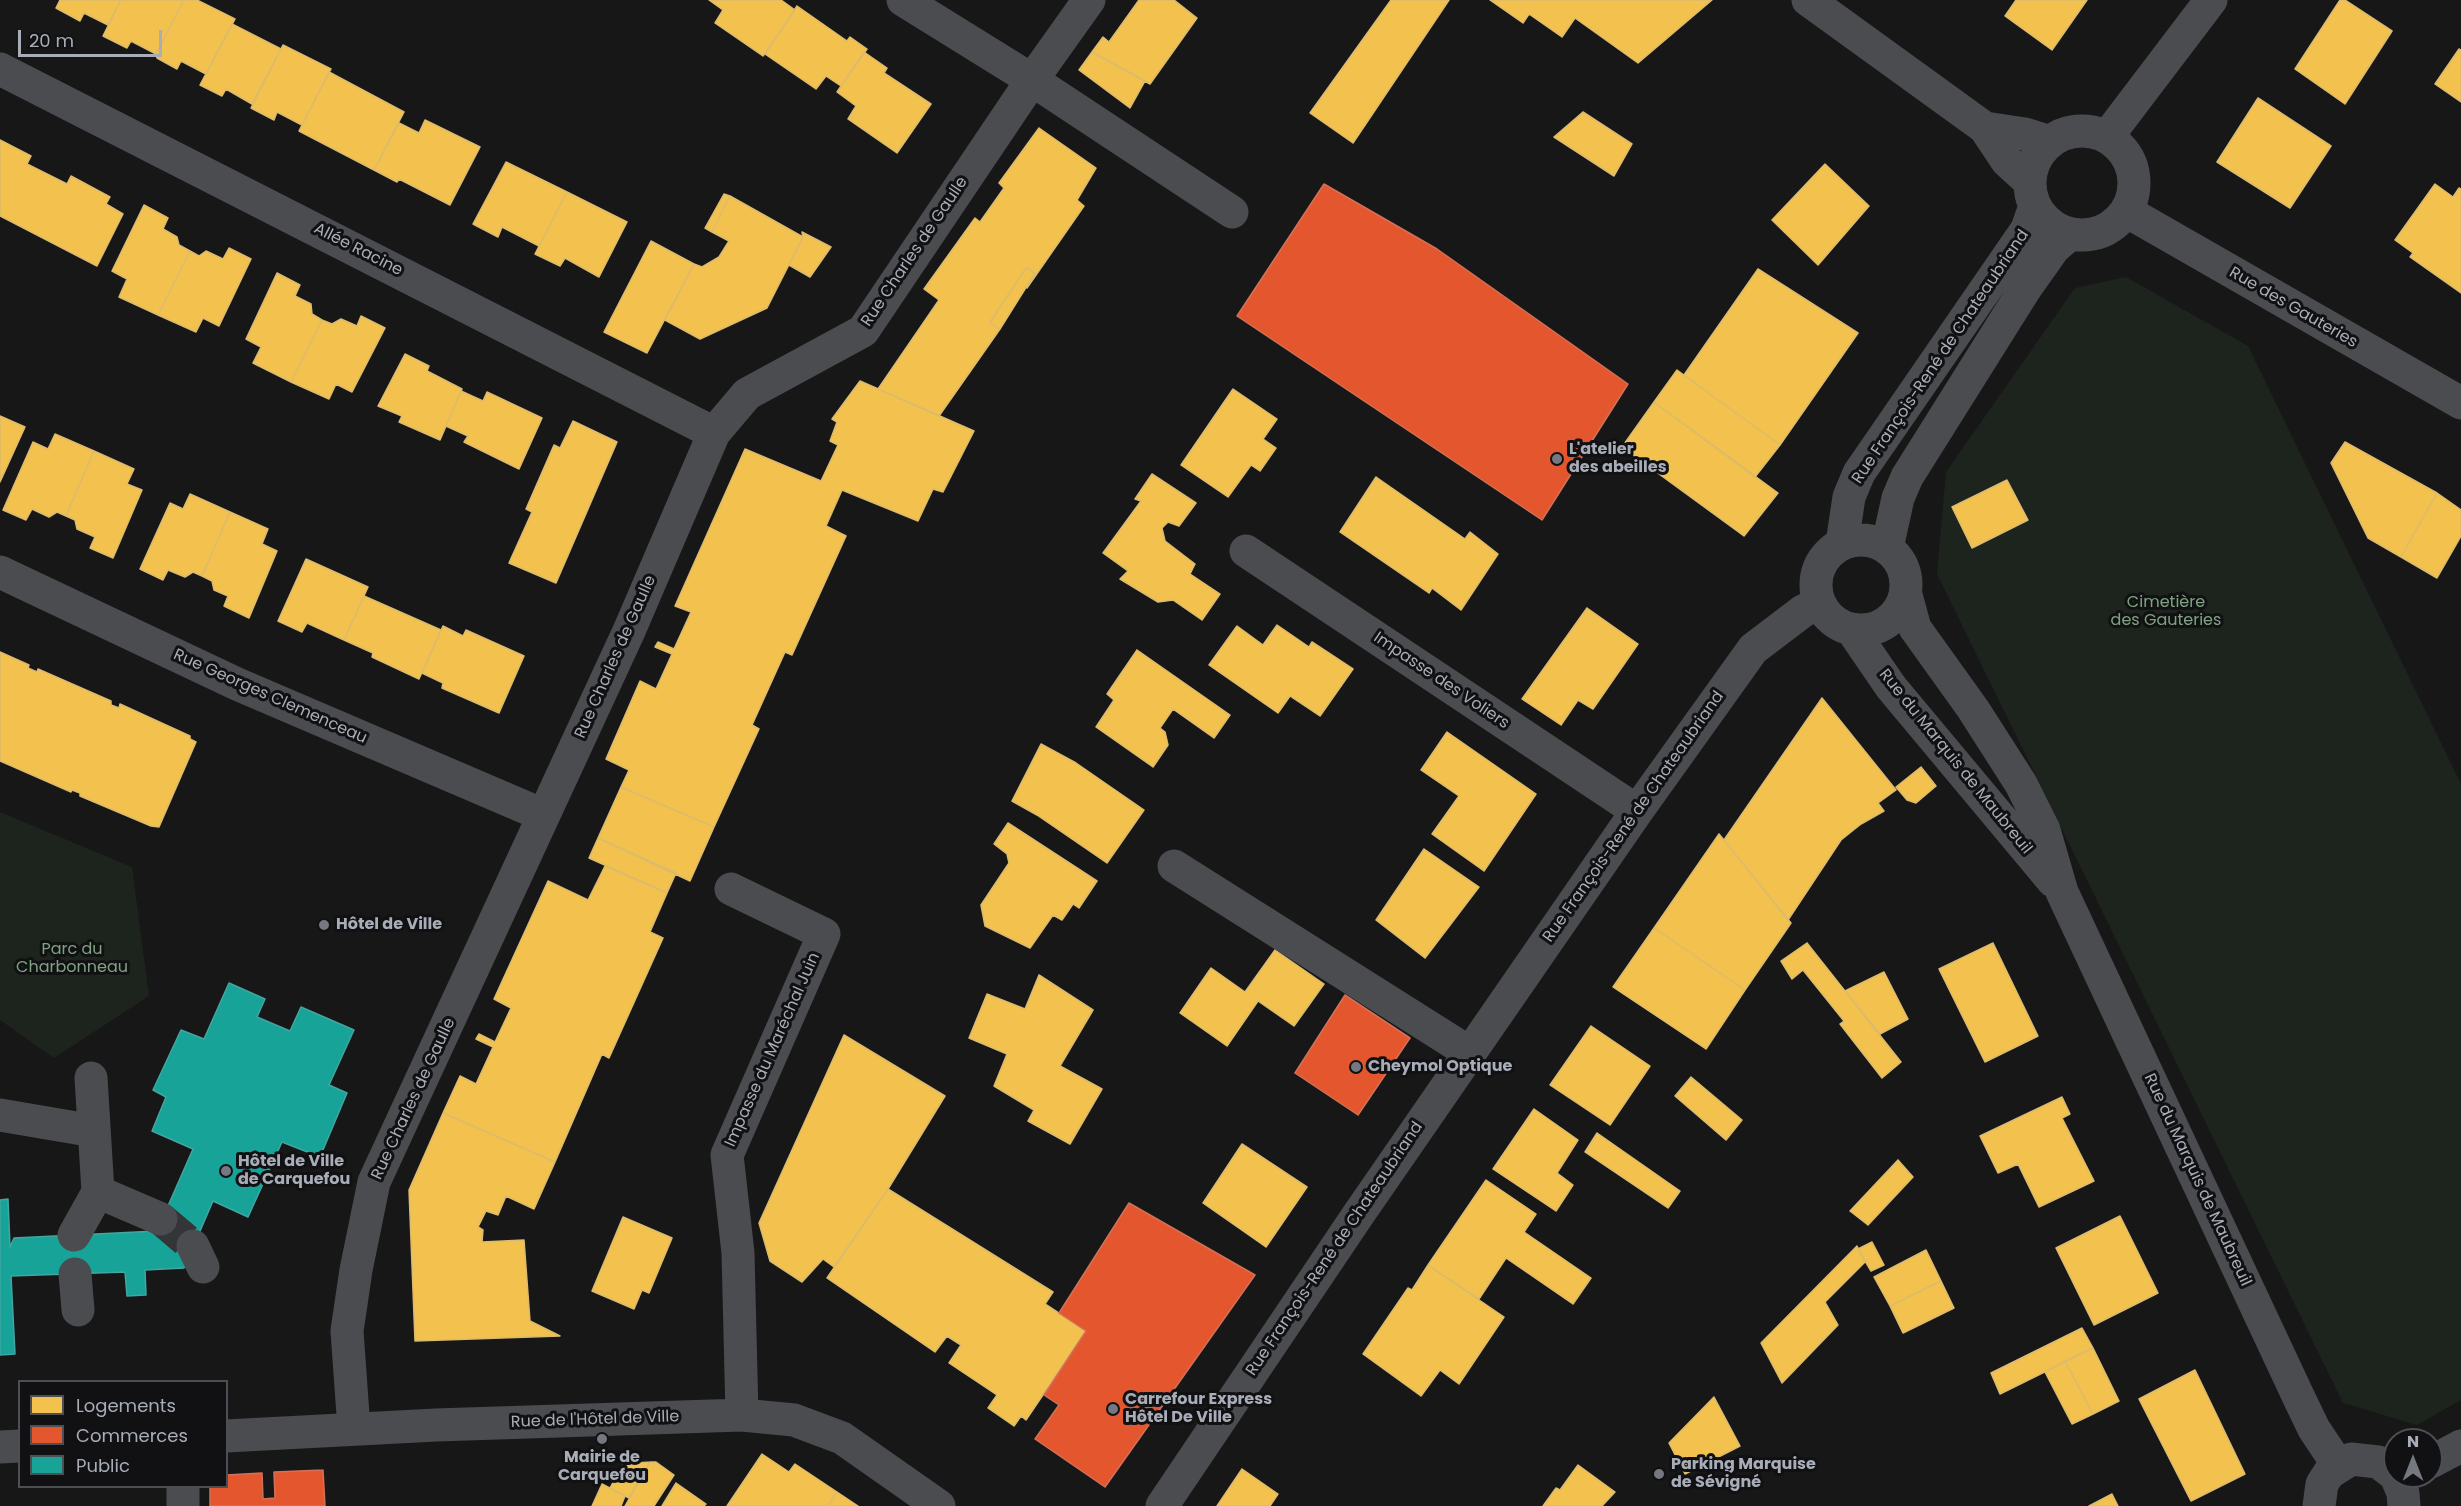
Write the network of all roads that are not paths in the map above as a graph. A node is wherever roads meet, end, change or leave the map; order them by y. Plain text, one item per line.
1 (903, 0) edge
2 (1089, 0) edge
3 (1808, 0) edge
4 (2211, 0) edge
5 (0, 69) edge
6 (1032, 80) junction
7 (1985, 128) junction
8 (2107, 137) junction
9 (2050, 142) junction
10 (2033, 194) junction
11 (2126, 211) junction
12 (1232, 212) dead end
13 (2070, 234) junction
14 (2461, 403) edge
15 (714, 433) junction
16 (1842, 544) junction
17 (1887, 548) junction
18 (1246, 551) dead end
19 (0, 572) edge
20 (1906, 595) junction
21 (1819, 603) junction
22 (1852, 630) junction
23 (1637, 810) junction
24 (543, 815) junction
25 (1174, 866) dead end
26 (731, 889) dead end
27 (2062, 892) junction
28 (1470, 1053) junction
29 (91, 1078) dead end
30 (0, 1115) edge
31 (94, 1131) junction
32 (98, 1192) junction
33 (161, 1219) tunnel mouth
34 (74, 1234) dead end
35 (75, 1274) dead end
36 (78, 1310) dead end
37 (741, 1415) junction
38 (354, 1429) junction
39 (228, 1436) edge
40 (18, 1446) edge
41 (2461, 1446) edge
42 (0, 1447) edge
43 (2443, 1456) edge
44 (2338, 1465) junction
45 (2383, 1467) edge
46 (183, 1488) edge
47 (183, 1506) edge
48 (939, 1506) edge
49 (1162, 1506) edge
50 (2319, 1506) edge

1 - 6 street
2 - 6 street, Rue Charles de Gaulle
3 - 7 street
4 - 8 street
5 - 15 street, Allée Racine
6 - 12 street
6 - 15 street, Rue Charles de Gaulle
7 - 9 street
7 - 10 street
8 - 9 street
8 - 11 street
9 - 10 street
10 - 13 street
10 - 16 street, Rue François-René de Chateaubriand
11 - 13 street
11 - 14 street, Rue des Gauteries
13 - 17 street, Rue François-René de Chateaubriand
15 - 24 street, Rue Charles de Gaulle
16 - 17 street
16 - 21 street
17 - 20 street
18 - 23 street, Impasse des Voliers
19 - 24 street, Rue Georges Clemenceau
20 - 22 street
20 - 27 street, Rue du Marquis de Maubreuil
21 - 22 street
21 - 23 street, Rue François-René de Chateaubriand
22 - 27 street, Rue du Marquis de Maubreuil
23 - 28 street, Rue François-René de Chateaubriand
24 - 38 street, Rue Charles de Gaulle
25 - 28 street
26 - 37 street, Impasse du Maréchal Juin
27 - 44 street, Rue du Marquis de Maubreuil
28 - 49 street, Rue François-René de Chateaubriand
29 - 31 street
30 - 31 street
31 - 32 street
32 - 33 street
32 - 34 street
35 - 36 street
37 - 38 street, Rue de l'Hôtel de Ville
37 - 48 street, Rue de l'Hôtel de Ville
38 - 39 street, Rue de l'Hôtel de Ville
40 - 42 street
41 - 43 street
44 - 45 street
44 - 50 street
46 - 47 street

